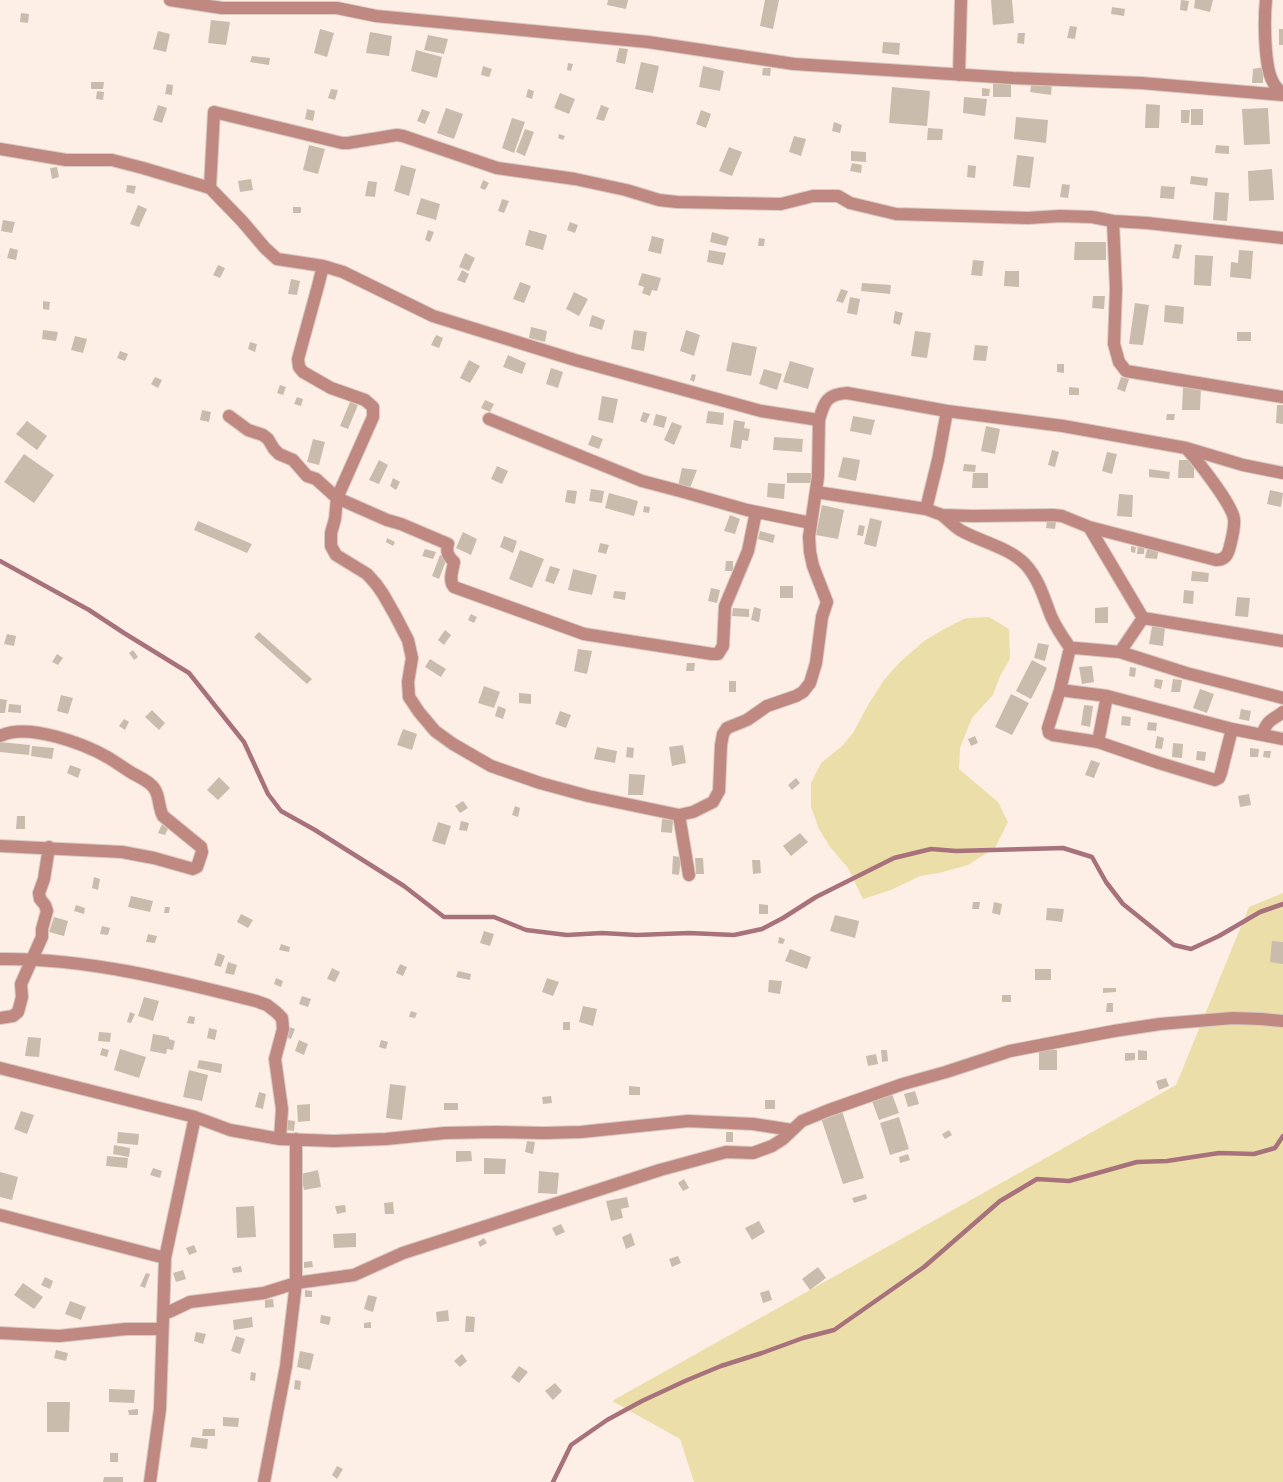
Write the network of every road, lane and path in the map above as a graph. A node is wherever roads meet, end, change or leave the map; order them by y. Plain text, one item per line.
1 (170, 0) edge
2 (961, 0) edge
3 (1266, 0) edge
4 (337, 4) edge
5 (958, 75) junction
6 (1283, 95) edge
7 (0, 149) edge
8 (210, 188) junction
9 (1113, 221) junction
10 (1283, 238) edge
11 (323, 266) junction
12 (1283, 397) edge
13 (947, 411) junction
14 (229, 416) dead end
15 (489, 419) dead end
16 (819, 420) junction
17 (1186, 448) junction
18 (1283, 474) edge
19 (816, 492) junction
20 (337, 498) junction
21 (926, 509) junction
22 (756, 512) junction
23 (942, 515) junction
24 (811, 523) junction
25 (1089, 527) junction
26 (1142, 618) junction
27 (1283, 641) edge
28 (1071, 649) junction
29 (1120, 652) junction
30 (1060, 690) junction
31 (1107, 696) junction
32 (1283, 698) edge
33 (1283, 712) edge
34 (1232, 729) junction
35 (1262, 734) junction
36 (0, 736) edge
37 (1283, 739) edge
38 (1098, 742) junction
39 (679, 815) junction
40 (0, 846) edge
41 (49, 847) junction
42 (689, 876) dead end
43 (0, 959) edge
44 (32, 959) junction
45 (0, 1018) edge
46 (1283, 1021) edge
47 (0, 1068) edge
48 (195, 1117) junction
49 (792, 1130) junction
50 (280, 1139) junction
51 (296, 1139) junction
52 (0, 1215) edge
53 (165, 1258) junction
54 (296, 1283) junction
55 (164, 1313) junction
56 (162, 1329) junction
57 (0, 1334) edge
58 (150, 1482) edge
59 (264, 1482) edge

1 - 4 street
2 - 5 street
3 - 6 street
4 - 5 street
5 - 6 street
7 - 8 street
8 - 9 street
8 - 11 street
9 - 10 street
9 - 12 street
11 - 16 street
11 - 20 street
13 - 16 street
13 - 17 street
13 - 21 street
14 - 20 street
15 - 22 street
16 - 19 street
17 - 18 street
17 - 25 street
19 - 21 street
19 - 24 street
20 - 22 street
20 - 39 street
21 - 23 street
22 - 24 street
23 - 25 street
23 - 28 street
24 - 39 street
25 - 26 street
26 - 27 street
26 - 29 street
28 - 29 street
28 - 30 street
29 - 32 street
30 - 31 street
30 - 38 street
31 - 34 street
31 - 38 street
33 - 35 street
34 - 35 street
34 - 38 street
35 - 37 street
36 - 41 street
39 - 42 street
40 - 41 street
41 - 44 street
43 - 44 street
44 - 45 street
44 - 50 street
46 - 49 street
47 - 48 street
48 - 50 street
48 - 53 street
49 - 51 street
49 - 54 street
50 - 51 street
51 - 54 street
52 - 53 street
53 - 55 street
54 - 55 street
54 - 59 street
55 - 56 street
56 - 57 street
56 - 58 street

